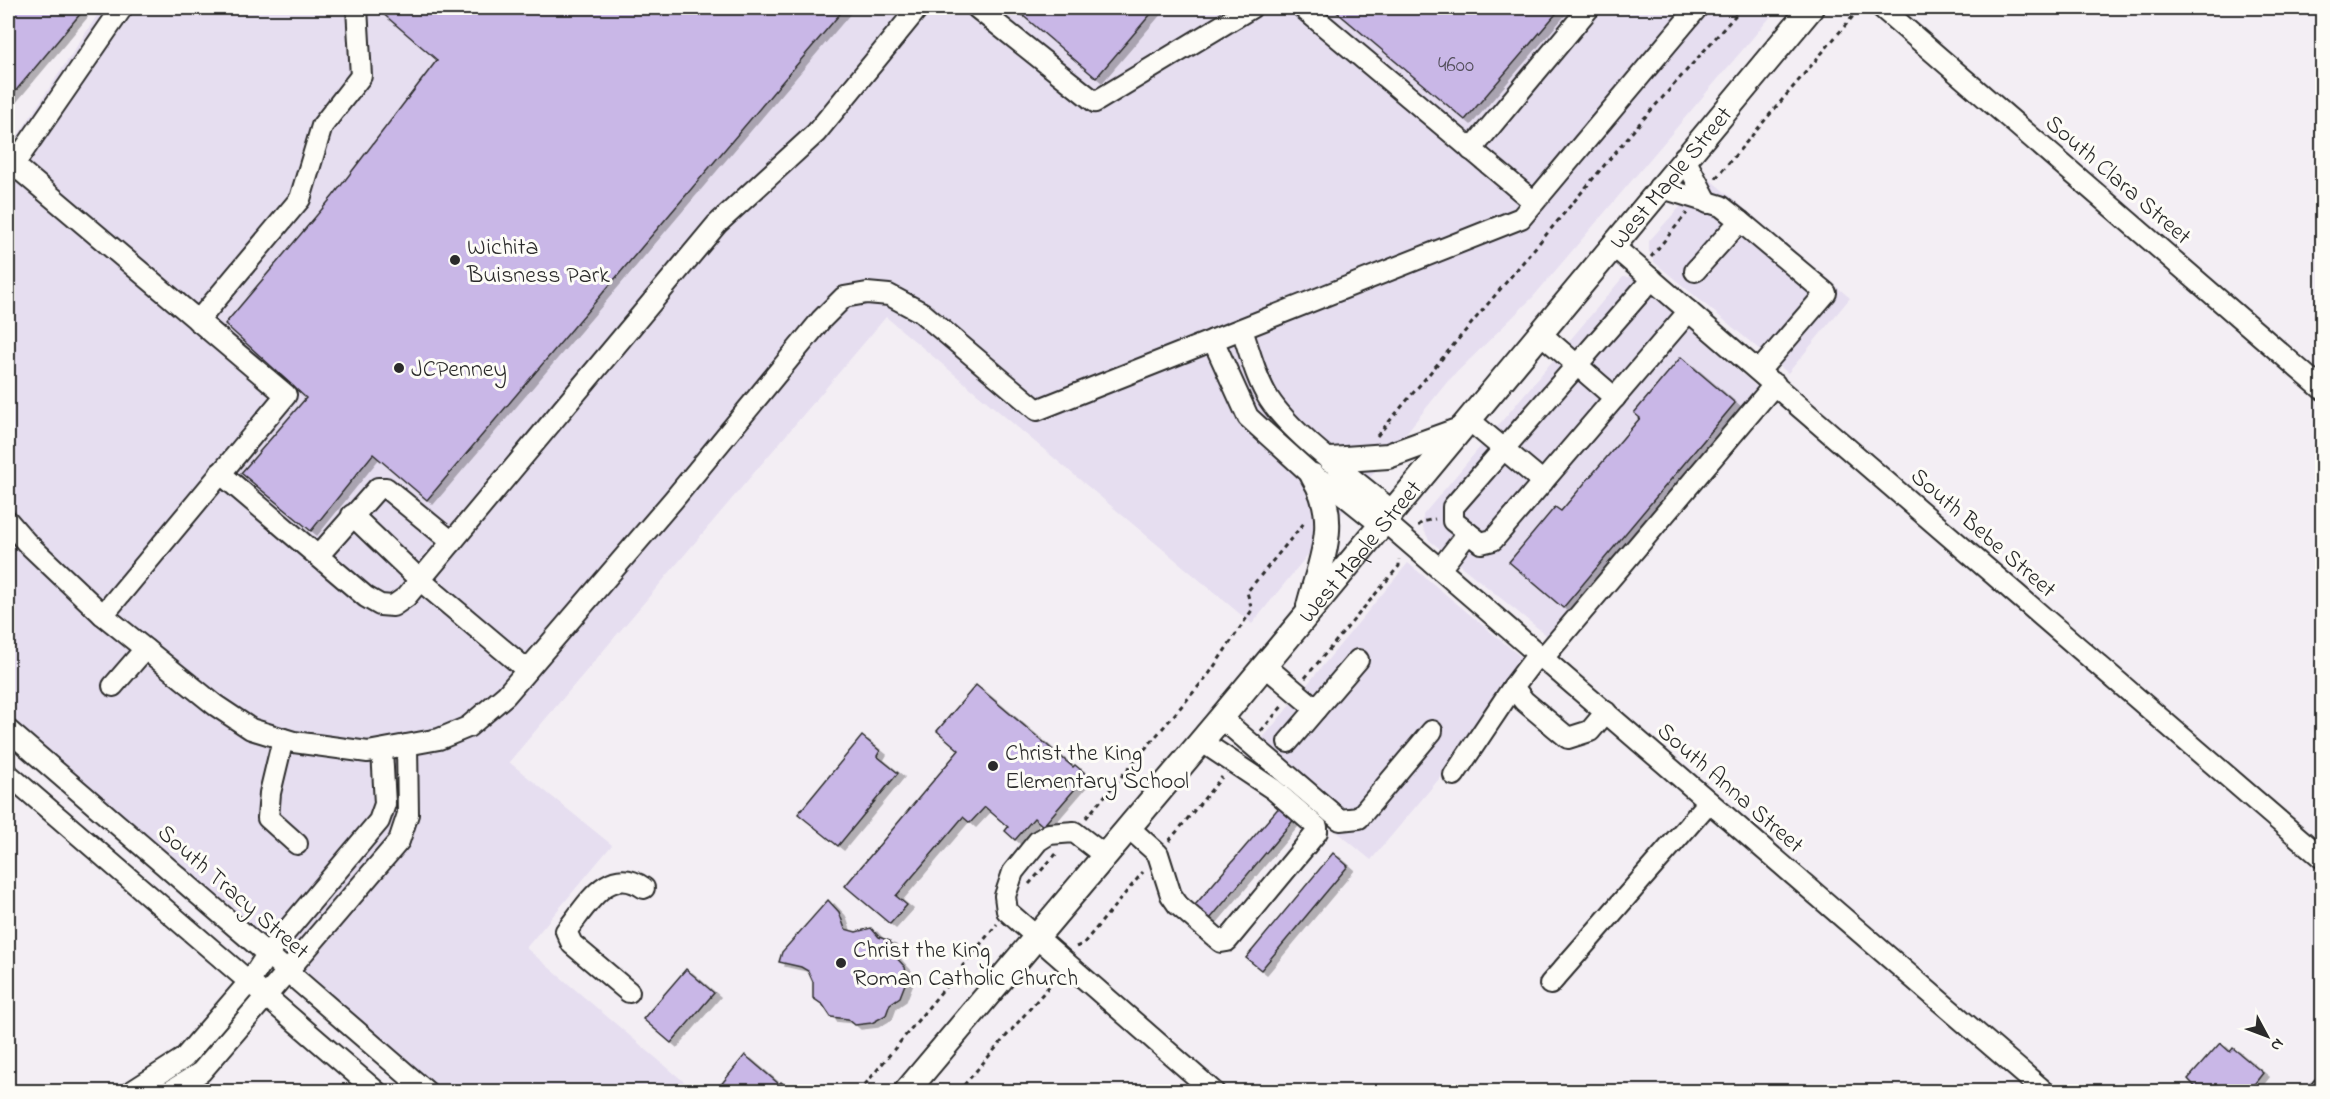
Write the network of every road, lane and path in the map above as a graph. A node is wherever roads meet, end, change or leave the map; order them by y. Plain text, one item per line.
1 (122, 8) edge
2 (357, 8) edge
3 (918, 8) edge
4 (977, 8) edge
5 (1251, 8) edge
6 (1303, 8) edge
7 (1589, 8) edge
8 (1697, 8) edge
9 (1742, 8) edge
10 (1811, 8) edge
11 (1882, 8) edge
12 (1471, 150) junction
13 (1684, 157) junction
14 (10, 169) edge
15 (1659, 188) junction
16 (1534, 202) junction
17 (1708, 203) junction
18 (1740, 221) junction
19 (1612, 245) junction
20 (1695, 271) dead end
21 (1652, 279) junction
22 (1689, 311) junction
23 (198, 321) junction
24 (1242, 330) junction
25 (1540, 333) junction
26 (1213, 340) junction
27 (1577, 365) junction
28 (1759, 371) junction
29 (1774, 384) junction
30 (2322, 389) edge
31 (1615, 398) junction
32 (1463, 425) junction
33 (1504, 449) junction
34 (1375, 458) junction
35 (1330, 460) junction
36 (220, 473) junction
37 (1313, 476) junction
38 (1543, 482) junction
39 (352, 515) junction
40 (1329, 519) junction
41 (1386, 519) junction
42 (8, 521) edge
43 (1468, 533) junction
44 (452, 542) junction
45 (318, 556) junction
46 (1440, 569) junction
47 (420, 580) junction
48 (103, 615) junction
49 (1306, 615) junction
50 (145, 649) junction
51 (1540, 656) junction
52 (1358, 660) dead end
53 (1264, 665) junction
54 (527, 670) junction
55 (113, 686) dead end
56 (1513, 687) junction
57 (1316, 709) junction
58 (1606, 712) junction
59 (1221, 718) junction
60 (8, 730) edge
61 (1432, 731) dead end
62 (283, 739) junction
63 (1201, 741) junction
64 (1288, 742) dead end
65 (407, 745) junction
66 (382, 750) junction
67 (8, 774) edge
68 (1454, 775) dead end
69 (1709, 802) junction
70 (1128, 827) junction
71 (1074, 832) junction
72 (297, 844) dead end
73 (1104, 855) junction
74 (2322, 858) edge
75 (644, 888) dead end
76 (1007, 911) junction
77 (1036, 935) junction
78 (268, 953) junction
79 (288, 971) junction
80 (250, 981) junction
81 (1550, 984) dead end
82 (629, 992) dead end
83 (267, 995) junction
84 (2322, 1088) edge
85 (130, 1092) edge
86 (169, 1092) edge
87 (377, 1092) edge
88 (427, 1092) edge
89 (859, 1092) edge
90 (906, 1092) edge
91 (1214, 1092) edge
92 (2045, 1092) edge
93 (2319, 1092) edge

1 - 14 street
2 - 23 street
3 - 44 street
4 - 5 street
6 - 12 street
7 - 12 street
8 - 16 street
9 - 34 path
10 - 13 main road, West Maple Street
11 - 30 street, South Clara Street
12 - 16 street
13 - 15 main road, West Maple Street
13 - 17 street
14 - 23 street
15 - 17 street
15 - 19 main road, West Maple Street
16 - 24 street
17 - 18 street
18 - 20 street
18 - 28 street
19 - 21 street, South Bebe Street
19 - 25 main road, West Maple Street
21 - 22 street, South Bebe Street
21 - 27 street
22 - 28 street, South Bebe Street
22 - 31 street
23 - 36 street
24 - 26 street
24 - 35 street
25 - 27 street
25 - 32 main road, West Maple Street
26 - 37 street
26 - 54 street
27 - 31 street
27 - 33 street
28 - 29 street, South Bebe Street
29 - 51 street
29 - 74 street, South Bebe Street
31 - 38 street
32 - 33 street
32 - 34 main road
32 - 41 main road, West Maple Street
33 - 38 street
33 - 43 street
34 - 35 main road
35 - 41 street
36 - 45 street
36 - 48 street
37 - 40 main road
37 - 41 street
38 - 43 street
39 - 44 street
39 - 45 street
39 - 47 street
40 - 49 main road
40 - 71 path
41 - 46 street, South Anna Street
41 - 49 main road, West Maple Street
42 - 48 street
43 - 46 street
44 - 47 street
45 - 47 street
46 - 51 street, South Anna Street
47 - 54 street
48 - 50 street
49 - 53 main road, West Maple Street
50 - 55 street
50 - 62 street
51 - 56 street
51 - 58 street, South Anna Street
52 - 57 street
53 - 57 street
53 - 59 main road, West Maple Street
54 - 65 street
56 - 58 street
56 - 68 street
57 - 64 street
58 - 69 street, South Anna Street
59 - 61 street
59 - 63 main road, West Maple Street
60 - 78 street, South Tracy Street
62 - 66 street
62 - 72 street
63 - 70 main road, West Maple Street
63 - 70 street
65 - 66 street
65 - 79 street
66 - 78 street
67 - 80 street
69 - 81 street
69 - 92 street, South Anna Street
70 - 73 main road, West Maple Street
71 - 73 street
71 - 76 path
71 - 76 street
73 - 77 main road, West Maple Street
75 - 82 street
76 - 77 street
76 - 89 path
77 - 90 main road, West Maple Street
77 - 91 street
78 - 79 street, South Tracy Street
78 - 80 street
79 - 83 street
79 - 88 street, South Tracy Street
80 - 83 street
80 - 85 street
83 - 86 street
83 - 87 street
84 - 93 street

